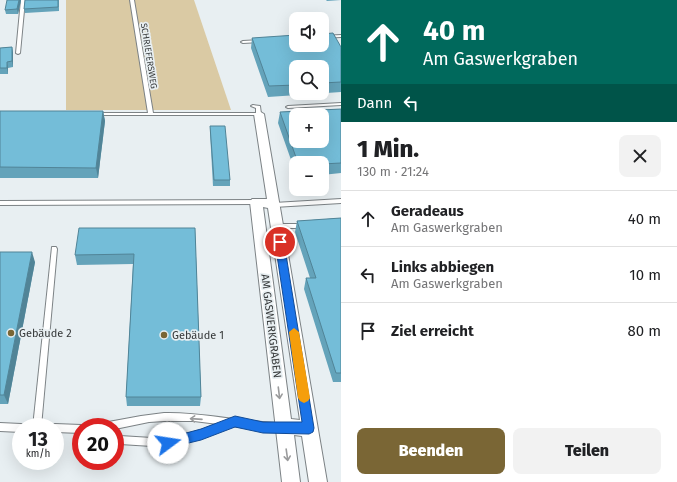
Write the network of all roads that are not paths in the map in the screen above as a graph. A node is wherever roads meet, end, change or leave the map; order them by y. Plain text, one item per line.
1 (23, 0) edge
2 (132, 0) edge
3 (341, 36) edge
4 (329, 37) edge
5 (266, 40) edge
6 (243, 42) dead end
7 (18, 53) dead end
8 (341, 104) edge
9 (288, 107) dead end
10 (256, 110) joint
11 (89, 114) edge
12 (150, 114) junction
13 (341, 201) edge
14 (0, 202) edge
15 (256, 202) junction
16 (274, 205) junction
17 (314, 224) edge
18 (277, 226) junction
19 (54, 249) dead end
20 (38, 418) edge
21 (235, 421) junction
22 (124, 423) edge
23 (0, 427) edge
24 (283, 427) junction
25 (12, 428) edge
26 (309, 428) junction
27 (124, 440) edge
28 (291, 482) edge
29 (318, 482) edge

1 - 7 lane
2 - 12 lane, SCHRIEFERSWEG
3 - 4 lane
5 - 6 lane
8 - 9 lane
10 - 12 lane
10 - 16 street, AM GASWERKGRABEN
11 - 12 lane
13 - 16 lane
14 - 15 lane
15 - 16 street
15 -> 24 street, AM GASWERKGRABEN
16 - 18 street, AM GASWERKGRABEN
17 - 18 lane
18 - 26 street, AM GASWERKGRABEN
19 - 20 lane
21 -> 22 lane
21 - 24 lane
21 - 27 lane
23 - 25 lane
24 - 26 street
24 -> 28 street, AM GASWERKGRABEN
26 - 29 street, AM GASWERKGRABEN

